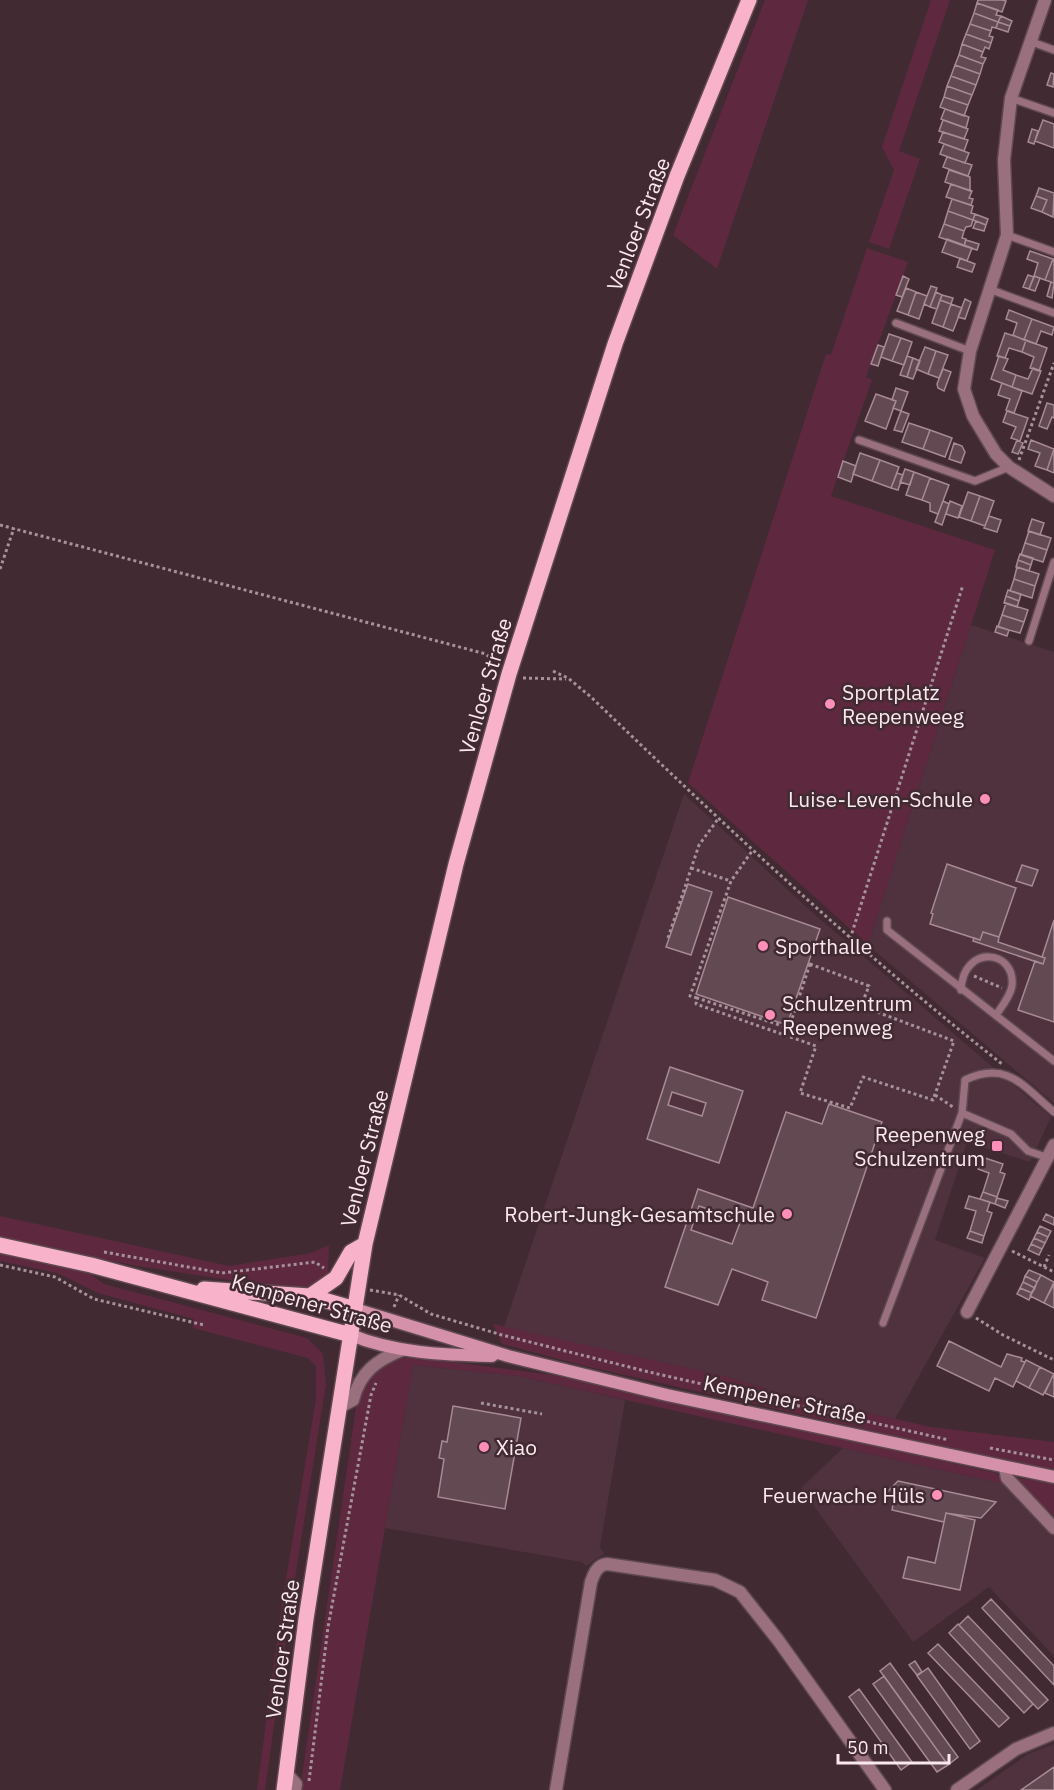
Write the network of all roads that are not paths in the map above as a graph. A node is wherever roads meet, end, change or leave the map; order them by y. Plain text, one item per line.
1 (749, 0) edge
2 (1045, 0) edge
3 (1032, 42) junction
4 (1054, 50) edge
5 (1011, 98) junction
6 (1054, 113) edge
7 (1007, 235) junction
8 (1054, 252) edge
9 (989, 289) junction
10 (1054, 313) edge
11 (896, 323) dead end
12 (970, 351) junction
13 (859, 440) dead end
14 (1012, 469) junction
15 (1054, 496) edge
16 (1054, 562) edge
17 (1029, 641) dead end
18 (887, 921) dead end
19 (961, 990) junction
20 (996, 1015) junction
21 (1054, 1060) edge
22 (1054, 1112) edge
23 (962, 1113) junction
24 (1054, 1145) edge
25 (1051, 1159) edge
26 (364, 1244) junction
27 (0, 1245) edge
28 (178, 1288) junction
29 (310, 1296) junction
30 (355, 1309) junction
31 (967, 1312) road end
32 (883, 1323) dead end
33 (351, 1335) junction
34 (402, 1350) junction
35 (508, 1356) junction
36 (340, 1407) junction
37 (1005, 1468) junction
38 (1054, 1477) edge
39 (1054, 1528) edge
40 (1054, 1733) edge
41 (286, 1773) junction
42 (284, 1790) edge
43 (295, 1790) edge
44 (556, 1790) edge
45 (885, 1790) edge
46 (957, 1790) edge

1 - 26 main road, Venloer Straße
2 - 3 street
3 - 4 lane
3 - 5 street
5 - 6 lane
5 - 7 street
7 - 8 lane
7 - 9 street
9 - 10 lane
9 - 12 street
11 - 12 lane
12 - 14 street
13 - 14 lane
14 - 15 street
16 - 17 lane
18 - 19 lane
19 - 20 lane
19 - 20 lane
20 - 21 lane
22 - 23 lane
23 - 25 lane
23 - 32 lane
24 - 25 street
25 - 31 street
26 - 29 main road
26 - 30 main road, Venloer Straße
27 - 28 main road, Kempener Straße
28 - 29 main road, Kempener Straße
28 - 33 main road, Kempener Straße
29 - 30 main road, Kempener Straße
30 - 33 main road, Venloer Straße
30 - 35 street, Kempener Straße
33 - 34 street, Kempener Straße
33 - 36 main road, Venloer Straße
34 - 35 street, Kempener Straße
34 - 36 street
35 - 37 street, Kempener Straße
36 - 41 main road, Venloer Straße
37 - 38 street, Kempener Straße
37 - 39 street
40 - 46 street
41 - 42 main road, Venloer Straße
41 - 43 street
44 - 45 street

